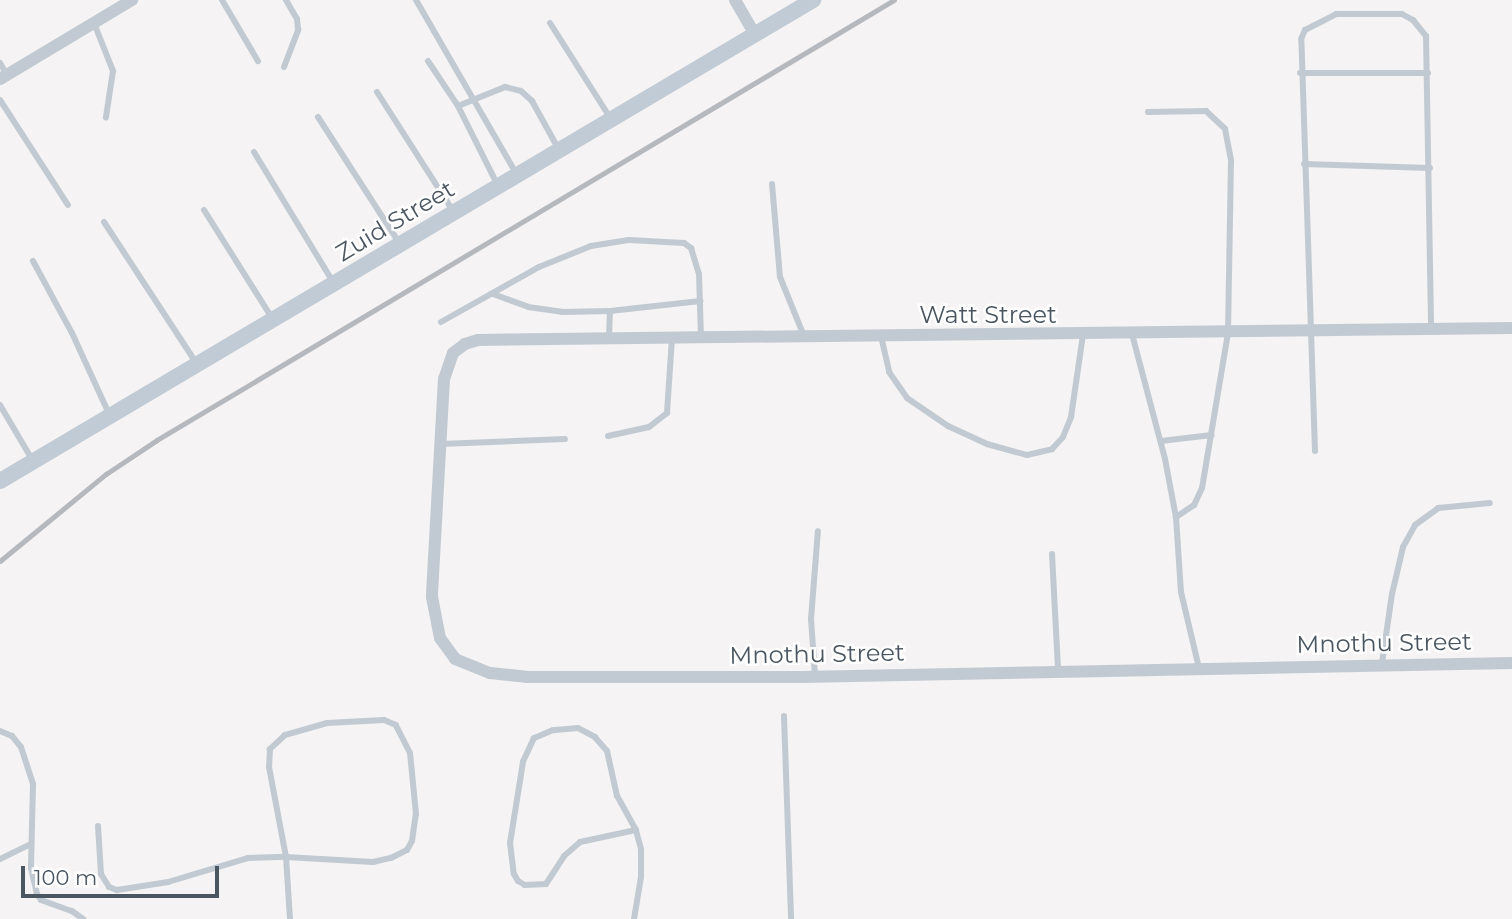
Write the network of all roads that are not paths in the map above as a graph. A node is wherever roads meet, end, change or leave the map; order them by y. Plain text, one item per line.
1 (132, 0) edge
2 (222, 0) edge
3 (286, 0) edge
4 (416, 0) edge
5 (735, 0) edge
6 (813, 0) edge
7 (94, 23) junction
8 (550, 23) dead end
9 (755, 34) junction
10 (258, 61) dead end
11 (428, 61) dead end
12 (0, 63) edge
13 (284, 67) dead end
14 (1300, 73) junction
15 (1428, 73) junction
16 (4, 77) edge
17 (377, 92) dead end
18 (475, 99) junction
19 (0, 100) edge
20 (458, 106) junction
21 (1148, 112) dead end
22 (106, 117) dead end
23 (318, 117) dead end
24 (611, 119) junction
25 (559, 150) junction
26 (254, 152) dead end
27 (1304, 164) junction
28 (1430, 169) junction
29 (517, 175) junction
30 (772, 184) dead end
31 (498, 186) junction
32 (68, 205) dead end
33 (204, 209) dead end
34 (454, 212) junction
35 (104, 222) dead end
36 (400, 244) junction
37 (33, 261) dead end
38 (334, 284) junction
39 (493, 294) junction
40 (700, 301) junction
41 (610, 311) junction
42 (273, 320) junction
43 (441, 322) dead end
44 (1512, 328) edge
45 (1431, 329) junction
46 (1309, 331) junction
47 (1228, 333) junction
48 (1132, 334) junction
49 (1083, 335) junction
50 (804, 336) junction
51 (881, 336) junction
52 (672, 337) junction
53 (609, 338) junction
54 (701, 338) junction
55 (465, 344) joint
56 (198, 365) junction
57 (0, 405) edge
58 (110, 416) junction
59 (1212, 435) junction
60 (608, 436) dead end
61 (565, 439) dead end
62 (1161, 441) junction
63 (440, 444) junction
64 (1315, 451) dead end
65 (33, 461) junction
66 (0, 481) edge
67 (1490, 503) dead end
68 (1176, 517) junction
69 (818, 531) dead end
70 (1052, 554) dead end
71 (1382, 663) junction
72 (1512, 663) edge
73 (1199, 667) junction
74 (1058, 670) junction
75 (815, 676) junction
76 (784, 716) dead end
77 (0, 731) edge
78 (98, 826) dead end
79 (636, 830) junction
80 (31, 844) junction
81 (286, 857) junction
82 (0, 859) edge
83 (83, 919) edge
84 (290, 919) edge
85 (634, 919) edge
86 (791, 919) edge

1 - 7 street
2 - 10 lane
3 - 13 lane
4 - 18 lane
5 - 9 street
6 - 9 street, Zuid Street
7 - 16 street
7 - 22 lane
8 - 24 lane
9 - 24 street, Zuid Street
11 - 20 lane
12 - 16 lane
14 - 15 lane
14 - 15 lane
14 - 27 lane
15 - 28 lane
17 - 34 lane
18 - 20 lane
18 - 25 lane
18 - 29 lane
19 - 32 lane
20 - 31 lane
21 - 47 lane
23 - 36 lane
24 - 25 street, Zuid Street
25 - 29 street, Zuid Street
26 - 38 lane
27 - 28 lane
27 - 46 lane
28 - 45 lane
29 - 31 street, Zuid Street
30 - 50 lane
31 - 34 street, Zuid Street
33 - 42 lane
34 - 36 street, Zuid Street
35 - 56 lane
36 - 38 street, Zuid Street
37 - 58 lane
38 - 42 street, Zuid Street
39 - 40 lane
39 - 41 lane
39 - 43 lane
40 - 41 lane
40 - 54 lane
41 - 53 lane
42 - 56 street, Zuid Street
44 - 45 street, Watt Street
45 - 46 street, Watt Street
46 - 47 street, Watt Street
46 - 64 lane
47 - 48 street, Watt Street
47 - 59 lane
48 - 49 street, Watt Street
48 - 62 lane
49 - 51 street, Watt Street
49 - 51 lane
50 - 51 street, Watt Street
50 - 54 street, Watt Street
52 - 53 street, Watt Street
52 - 54 street, Watt Street
52 - 60 lane
53 - 55 street, Watt Street
55 - 63 street, Mnothu Street
56 - 58 street, Zuid Street
57 - 65 lane
58 - 65 street, Zuid Street
59 - 62 lane
59 - 68 lane
61 - 63 lane
62 - 68 lane
63 - 75 street, Mnothu Street
65 - 66 street, Zuid Street
67 - 71 lane
68 - 73 lane
69 - 75 lane
70 - 74 lane
71 - 72 street, Mnothu Street
71 - 73 street, Mnothu Street
73 - 74 street, Mnothu Street
74 - 75 street, Mnothu Street
76 - 86 lane
77 - 80 lane
78 - 81 lane
79 - 79 lane
79 - 85 lane
80 - 82 lane
80 - 83 lane
81 - 81 lane
81 - 84 lane

